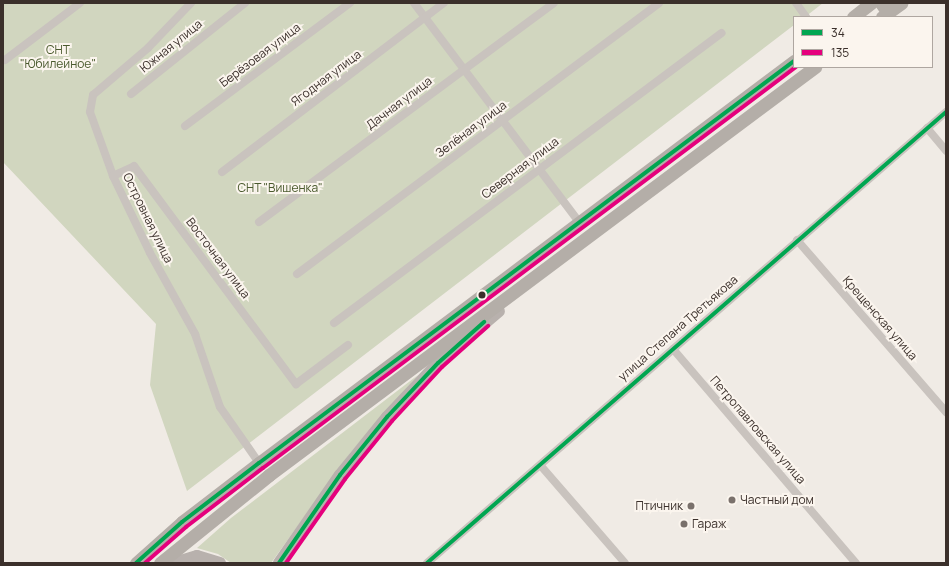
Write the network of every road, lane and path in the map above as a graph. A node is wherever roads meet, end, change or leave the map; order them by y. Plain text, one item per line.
1 (80, 3) edge
2 (245, 3) edge
3 (350, 3) edge
4 (414, 3) edge
5 (444, 3) edge
6 (554, 3) edge
7 (659, 3) edge
8 (796, 3) edge
9 (871, 3) edge
10 (901, 3) edge
11 (188, 4) edge
12 (884, 11) edge
13 (804, 14) edge
14 (854, 16) edge
15 (425, 18) junction
16 (721, 33) dead end
17 (5, 60) dead end
18 (793, 62) edge
19 (814, 68) edge
20 (464, 70) junction
21 (131, 94) dead end
22 (946, 112) edge
23 (502, 120) junction
24 (185, 126) dead end
25 (927, 128) junction
26 (946, 151) edge
27 (539, 169) junction
28 (222, 172) dead end
29 (113, 176) junction
30 (625, 207) junction
31 (578, 221) junction
32 (259, 222) dead end
33 (797, 240) junction
34 (297, 274) dead end
35 (334, 323) dead end
36 (348, 345) dead end
37 (673, 349) junction
38 (946, 412) edge
39 (259, 463) junction
40 (541, 466) junction
41 (136, 563) edge
42 (160, 563) edge
43 (174, 563) edge
44 (220, 563) edge
45 (279, 563) edge
46 (427, 563) edge
47 (625, 563) edge
48 (856, 563) edge

1 - 17 street
2 - 21 street, Южная улица
3 - 24 street, Берёзовая улица
4 - 15 street
5 - 15 street, Ягодная улица
6 - 20 street, Дачная улица
7 - 23 street, Зелёная улица
8 - 13 street
9 - 14 highway
10 - 12 highway
11 - 29 street, Островная улица
15 - 20 street
15 - 28 street, Ягодная улица
16 - 27 street, Северная улица
18 - 31 highway
19 - 30 highway
20 - 23 street
20 - 32 street, Дачная улица
22 - 25 street, улица Степана Третьякова
23 - 27 street
23 - 34 street, Зелёная улица
25 - 26 street
25 - 33 street, улица Степана Третьякова
27 - 31 street
27 - 35 street, Северная улица
29 - 36 street, Восточная улица
29 - 39 street, Островная улица
30 - 42 highway
30 - 45 main road
31 - 39 highway
33 - 37 street, улица Степана Третьякова
33 - 38 street, Крещенская улица
37 - 40 street, улица Степана Третьякова
37 - 48 street, Петропавловская улица
39 - 41 highway
40 - 46 street, улица Степана Третьякова
40 - 47 street
43 - 44 main road

